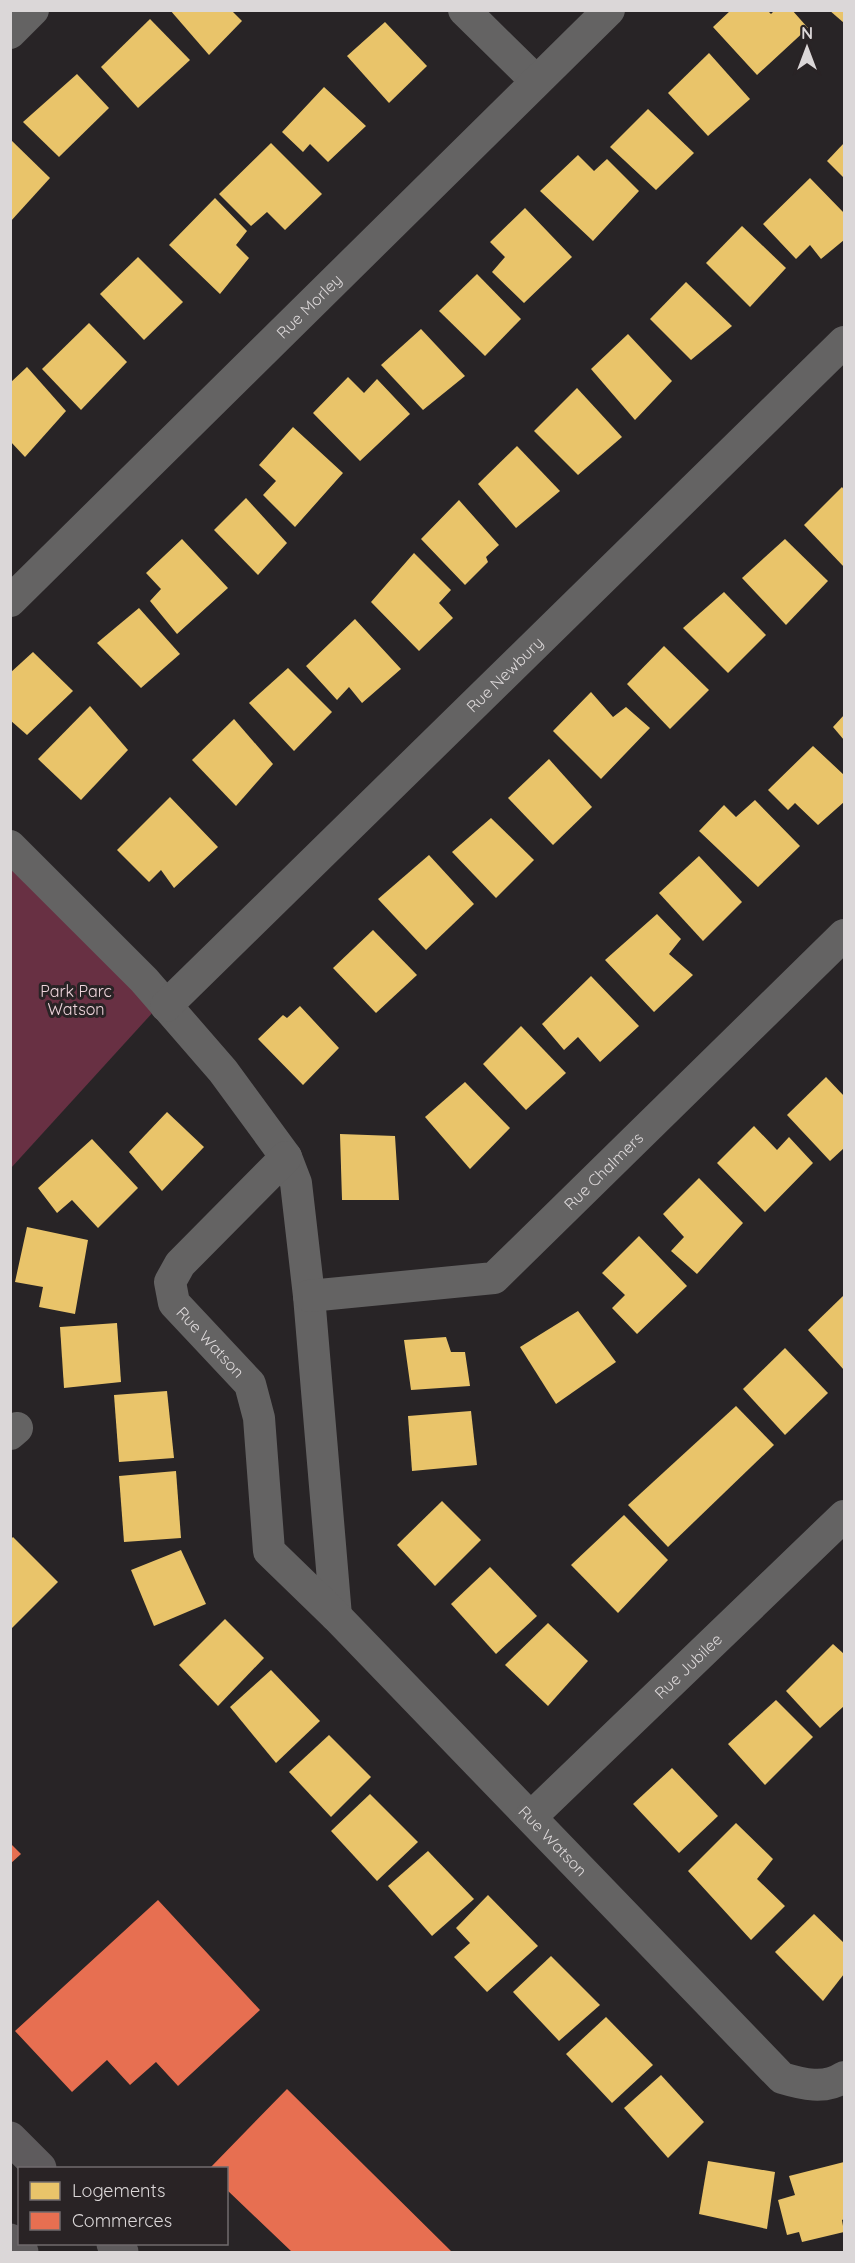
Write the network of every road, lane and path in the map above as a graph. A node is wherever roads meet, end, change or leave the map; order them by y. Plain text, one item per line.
1 (33, 10) edge
2 (464, 10) edge
3 (609, 10) edge
4 (10, 33) edge
5 (536, 81) junction
6 (844, 342) edge
7 (10, 601) edge
8 (10, 846) edge
9 (844, 935) edge
10 (166, 1006) junction
11 (286, 1157) junction
12 (309, 1296) junction
13 (844, 1516) edge
14 (336, 1616) junction
15 (531, 1817) junction
16 (844, 2076) edge
17 (10, 2138) edge
18 (38, 2167) edge
19 (10, 2240) edge
20 (22, 2253) edge

1 - 4 street
2 - 5 street
3 - 5 street, Rue Morley
5 - 7 street, Rue Morley
6 - 10 street, Rue Newbury
8 - 10 street
9 - 12 street, Rue Chalmers
10 - 11 street
11 - 12 street
11 - 14 street, Rue Watson
12 - 14 street
13 - 15 street, Rue Jubilee
14 - 15 street, Rue Watson
15 - 16 street, Rue Watson
17 - 18 main road
19 - 20 main road

